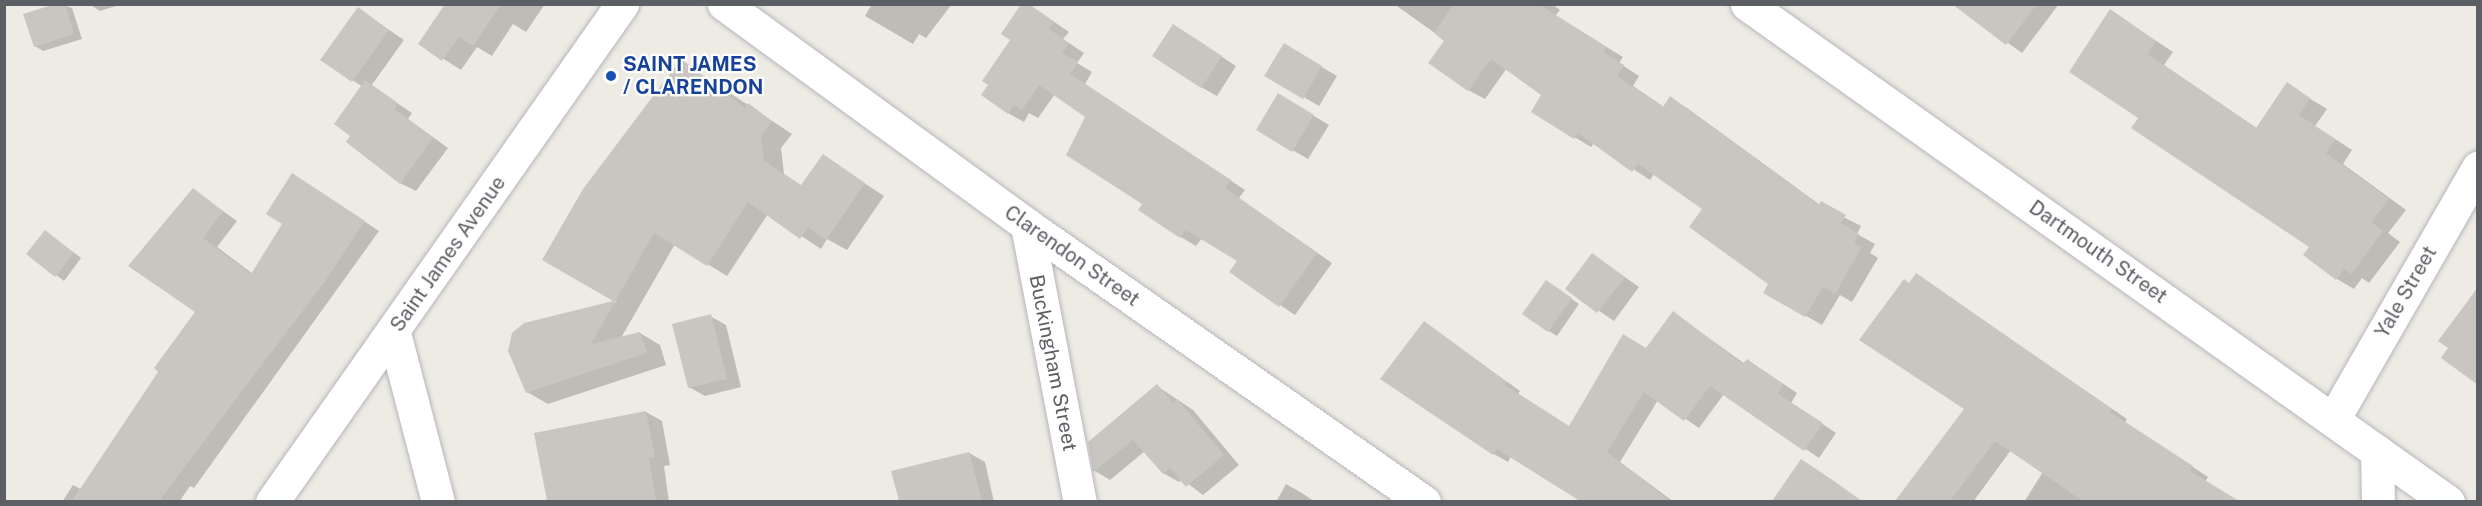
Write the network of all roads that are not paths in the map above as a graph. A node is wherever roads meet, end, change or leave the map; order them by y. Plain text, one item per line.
1 (622, 4) edge
2 (724, 4) edge
3 (1747, 4) edge
4 (2478, 168) edge
5 (1027, 225) junction
6 (394, 333) junction
7 (2334, 417) junction
8 (2377, 451) junction
9 (272, 501) edge
10 (438, 501) edge
11 (1080, 501) edge
12 (1424, 501) edge
13 (2378, 501) edge
14 (2448, 501) edge

1 - 6 street, Saint James Avenue
2 - 5 street, Clarendon Street
3 - 7 street, Dartmouth Street
4 - 7 street, Yale Street
5 - 11 street, Buckingham Street
5 - 12 street, Clarendon Street
6 - 9 street, Saint James Avenue
6 - 10 street
7 - 8 street, Dartmouth Street
8 - 13 street
8 - 14 street, Dartmouth Street

